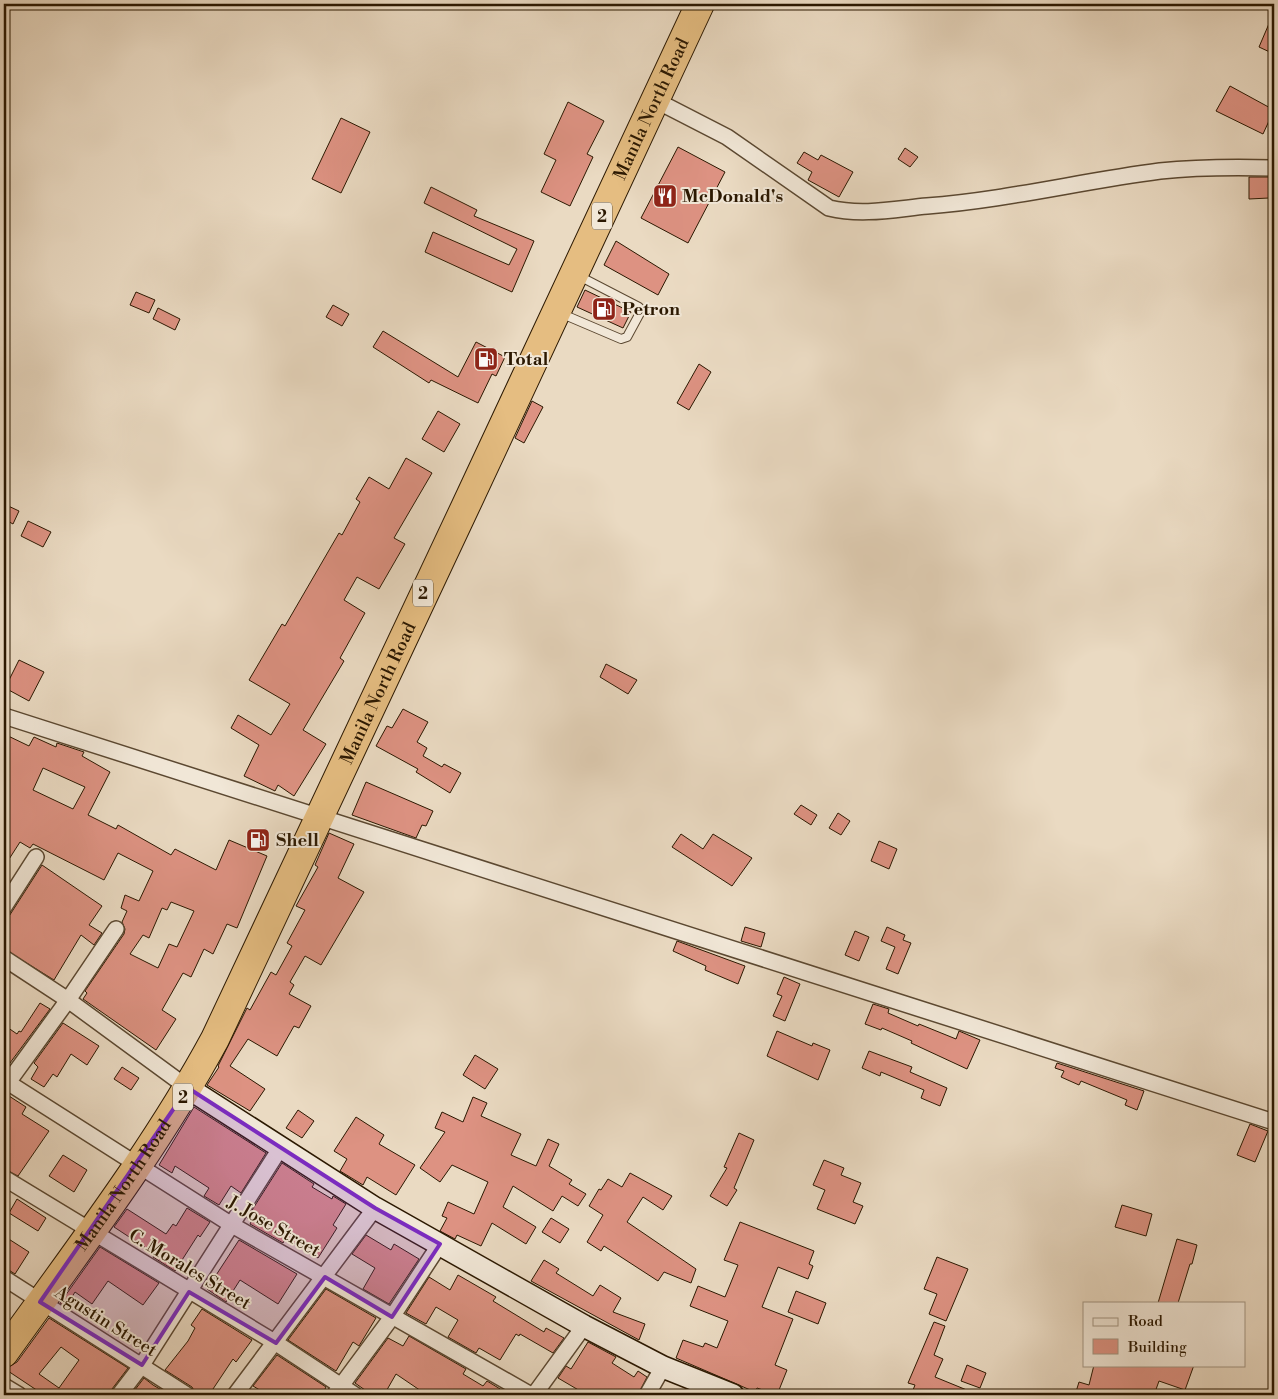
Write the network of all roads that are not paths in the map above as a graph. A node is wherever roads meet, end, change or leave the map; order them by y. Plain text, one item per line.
1 (700, 4) edge
2 (655, 100) junction
3 (1274, 168) edge
4 (575, 274) junction
5 (557, 312) junction
6 (4, 716) edge
7 (320, 816) junction
8 (36, 857) dead end
9 (4, 907) edge
10 (116, 929) dead end
11 (4, 958) edge
12 (68, 1000) junction
13 (5, 1084) edge
14 (188, 1088) junction
15 (1274, 1122) edge
16 (281, 1147) junction
17 (138, 1164) junction
18 (4, 1178) edge
19 (375, 1208) junction
20 (232, 1224) junction
21 (90, 1231) junction
22 (440, 1244) junction
23 (325, 1276) junction
24 (4, 1278) edge
25 (189, 1292) junction
26 (40, 1302) junction
27 (392, 1317) junction
28 (584, 1326) junction
29 (276, 1343) junction
30 (4, 1353) edge
31 (142, 1365) junction
32 (663, 1367) junction
33 (4, 1386) edge
34 (337, 1391) edge
35 (19, 1395) edge
36 (118, 1395) edge
37 (187, 1395) edge
38 (235, 1395) edge
39 (355, 1395) edge
40 (532, 1395) edge
41 (646, 1395) edge
42 (734, 1395) edge

1 - 2 highway, Manila North Road / 2
2 - 3 street
2 - 4 highway, Manila North Road / 2
4 - 5 highway, Manila North Road / 2
4 - 5 lane
5 - 7 highway, Manila North Road / 2
6 - 7 street
7 - 14 highway, Manila North Road / 2
7 - 15 street
8 - 9 street
10 - 12 street
11 - 12 street
12 - 13 street
12 - 14 street
13 - 17 street, J. Jose Street
14 - 16 main road
14 - 17 highway, Manila North Road / 2
16 - 19 main road
16 - 20 street
17 - 20 street, J. Jose Street
17 - 21 highway, Manila North Road / 2
18 - 21 street, C. Morales Street
19 - 22 main road
19 - 23 street
20 - 23 street, J. Jose Street
20 - 25 street
21 - 25 street, C. Morales Street
21 - 26 highway, Manila North Road / 2
22 - 27 street
22 - 28 main road
23 - 27 street, J. Jose Street
23 - 29 street
24 - 26 street, Agustin Street
25 - 29 street, C. Morales Street
25 - 31 street
26 - 30 highway, Manila North Road / 2
26 - 31 street, Agustin Street
27 - 34 street
27 - 40 street, J. Jose Street
28 - 32 main road
28 - 40 street
29 - 34 street, C. Morales Street
29 - 38 street
31 - 36 street
31 - 37 street, Agustin Street
32 - 41 street
32 - 42 main road
33 - 35 street
34 - 39 street, C. Morales Street

